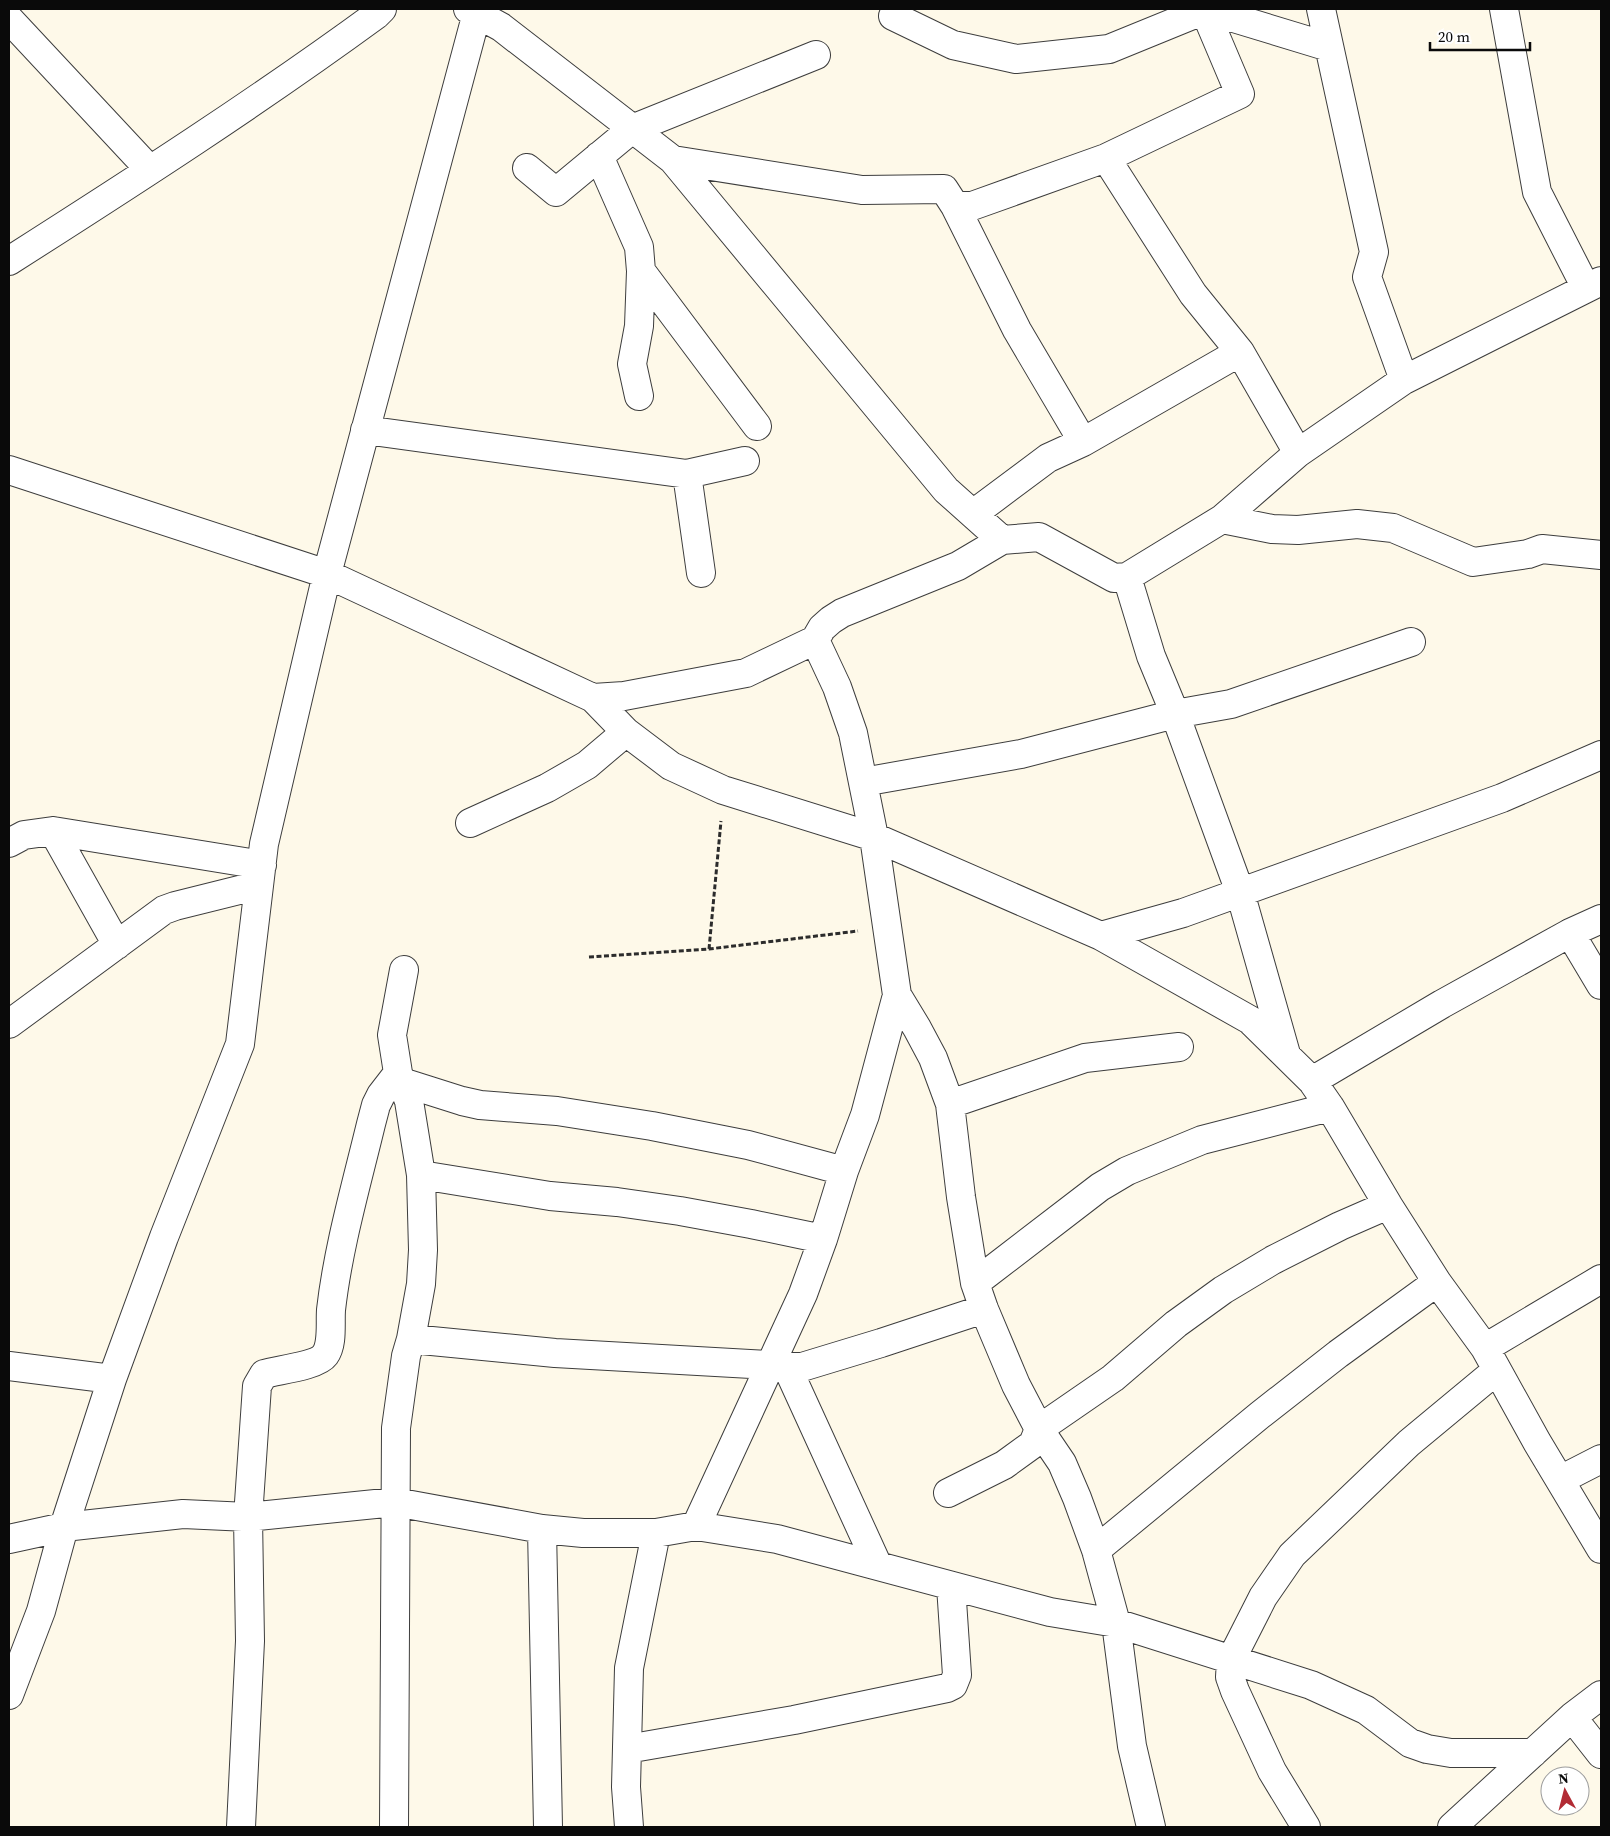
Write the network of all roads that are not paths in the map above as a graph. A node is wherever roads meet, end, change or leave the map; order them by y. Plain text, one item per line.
1 (382, 9) edge
2 (1205, 9) edge
3 (1321, 9) edge
4 (1504, 9) edge
5 (474, 10) edge
6 (893, 16) dead end
7 (9, 20) edge
8 (1329, 47) junction
9 (816, 55) dead end
10 (632, 129) junction
11 (599, 156) junction
12 (1106, 158) junction
13 (673, 160) junction
14 (527, 168) dead end
15 (150, 170) junction
16 (955, 206) junction
17 (9, 261) edge
18 (641, 272) junction
19 (1594, 284) edge
20 (1240, 352) junction
21 (1404, 380) junction
22 (639, 396) dead end
23 (756, 426) dead end
24 (365, 430) junction
25 (1083, 442) junction
26 (1298, 453) junction
27 (745, 461) dead end
28 (9, 470) edge
29 (686, 474) junction
30 (973, 514) junction
31 (1222, 519) junction
32 (1002, 540) junction
33 (1601, 555) edge
34 (701, 573) dead end
35 (327, 574) junction
36 (1126, 577) junction
37 (815, 640) junction
38 (1410, 642) dead end
39 (593, 698) junction
40 (1175, 714) junction
41 (626, 732) junction
42 (1601, 755) edge
43 (863, 782) junction
44 (470, 824) dead end
45 (53, 831) junction
46 (874, 837) junction
47 (9, 843) edge
48 (261, 875) junction
49 (1240, 892) junction
50 (1601, 919) edge
51 (1570, 933) junction
52 (1101, 936) junction
53 (117, 945) junction
54 (404, 970) dead end
55 (1601, 985) edge
56 (897, 994) junction
57 (9, 1024) edge
58 (1179, 1047) dead end
59 (1286, 1056) junction
60 (400, 1078) junction
61 (1312, 1082) junction
62 (950, 1104) junction
63 (1330, 1106) junction
64 (844, 1171) junction
65 (421, 1175) junction
66 (1388, 1205) junction
67 (823, 1239) junction
68 (1601, 1279) edge
69 (1437, 1282) junction
70 (976, 1283) junction
71 (984, 1309) junction
72 (411, 1339) junction
73 (1491, 1359) junction
74 (9, 1366) edge
75 (779, 1366) junction
76 (112, 1380) junction
77 (1039, 1428) junction
78 (1601, 1459) edge
79 (1560, 1480) junction
80 (948, 1493) dead end
81 (395, 1502) junction
82 (248, 1517) junction
83 (696, 1526) junction
84 (64, 1527) junction
85 (542, 1528) junction
86 (656, 1533) junction
87 (9, 1539) edge
88 (1601, 1549) edge
89 (1096, 1550) junction
90 (878, 1566) junction
91 (951, 1586) junction
92 (1116, 1623) junction
93 (1231, 1660) junction
94 (9, 1695) edge
95 (1601, 1695) edge
96 (1572, 1717) junction
97 (627, 1749) junction
98 (1533, 1753) junction
99 (1601, 1754) edge
100 (241, 1827) edge
101 (394, 1827) edge
102 (548, 1827) edge
103 (629, 1827) edge
104 (1151, 1827) edge
105 (1306, 1827) edge
106 (1452, 1827) edge

1 - 15 street
2 - 6 street
2 - 8 street
2 - 12 street
3 - 8 street
4 - 19 street
5 - 10 street
5 - 24 street
7 - 15 street
8 - 21 street
9 - 10 street
10 - 11 street
10 - 13 street
11 - 14 street
11 - 18 street
12 - 16 street
12 - 20 street
13 - 16 street
13 - 30 street
15 - 17 street
16 - 25 street
18 - 22 street
18 - 23 street
19 - 21 street
20 - 25 street
20 - 26 street
21 - 26 street
24 - 29 street
24 - 35 street
25 - 30 street
26 - 31 street
27 - 29 street
28 - 35 street
29 - 34 street
30 - 32 street
31 - 33 street
31 - 36 street
32 - 36 street
32 - 37 street
35 - 39 street
35 - 48 street
36 - 40 street
37 - 39 street
37 - 43 street
38 - 40 street
39 - 41 street
40 - 43 street
40 - 49 street
41 - 44 street
41 - 46 street
42 - 49 street
43 - 46 street
45 - 47 street
45 - 48 street
45 - 53 street
46 - 52 street
46 - 56 street
48 - 53 street
48 - 76 street
49 - 52 street
49 - 59 street
50 - 51 street
51 - 55 street
51 - 61 street
52 - 59 street
53 - 57 street
54 - 60 street
56 - 62 street
56 - 64 street
58 - 62 street
59 - 61 street
60 - 64 street
60 - 65 street
60 - 82 street
61 - 63 street
62 - 70 street
63 - 66 street
63 - 70 street
64 - 67 street
65 - 67 street
65 - 72 street
66 - 69 street
66 - 77 street
67 - 75 street
68 - 73 street
69 - 73 street
69 - 89 street
70 - 71 street
71 - 75 street
71 - 77 street
72 - 75 street
72 - 81 street
73 - 79 street
73 - 93 street
74 - 76 street
75 - 83 street
75 - 90 street
76 - 84 street
77 - 80 street
77 - 89 street
78 - 79 street
79 - 88 street
81 - 82 street
81 - 85 street
81 - 101 street
82 - 84 street
82 - 100 street
83 - 86 street
83 - 90 street
84 - 87 street
84 - 94 street
85 - 86 street
85 - 102 street
86 - 97 street
89 - 92 street
90 - 91 street
91 - 92 street
91 - 97 street
92 - 93 street
92 - 104 street
93 - 98 street
93 - 105 street
95 - 96 street
96 - 98 street
96 - 99 street
97 - 103 street
98 - 106 street

